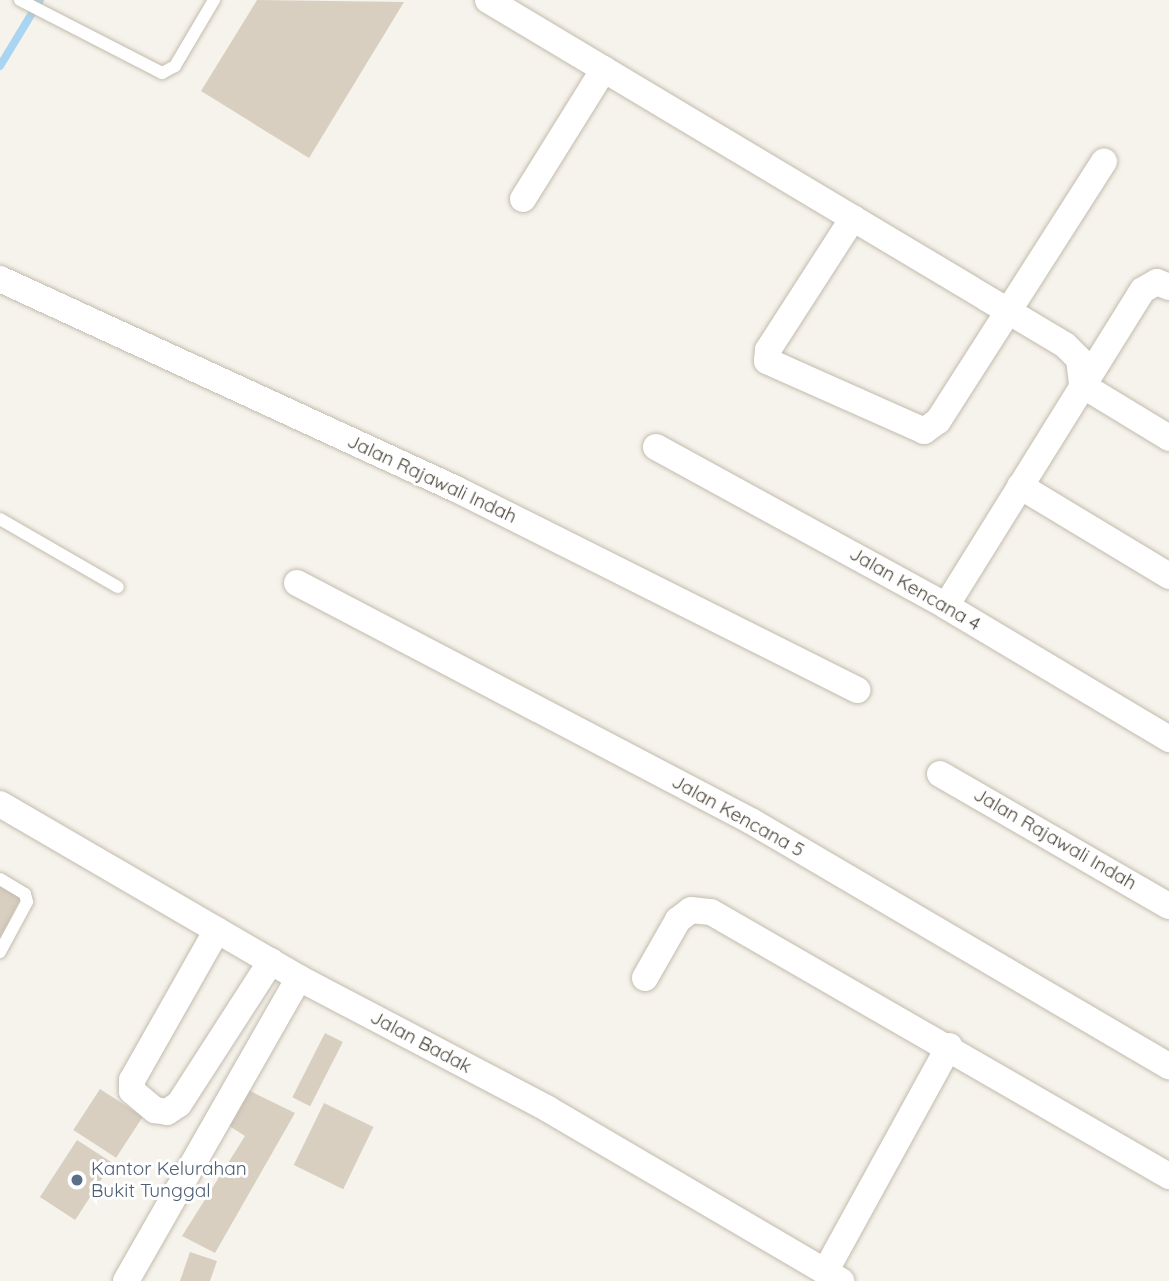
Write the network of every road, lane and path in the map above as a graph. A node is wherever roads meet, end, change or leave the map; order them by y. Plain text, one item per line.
1 (20, 0) edge
2 (214, 0) edge
3 (488, 0) edge
4 (604, 69) junction
5 (1104, 160) dead end
6 (523, 199) dead end
7 (853, 218) junction
8 (0, 279) edge
9 (1156, 288) edge
10 (1005, 309) junction
11 (1082, 385) junction
12 (1169, 438) edge
13 (656, 447) dead end
14 (1020, 486) junction
15 (0, 519) edge
16 (1169, 576) edge
17 (297, 583) dead end
18 (118, 587) dead end
19 (946, 606) junction
20 (858, 690) dead end
21 (1169, 739) edge
22 (940, 774) dead end
23 (0, 804) edge
24 (0, 879) edge
25 (1169, 906) edge
26 (217, 930) junction
27 (0, 952) edge
28 (271, 961) junction
29 (299, 978) junction
30 (645, 978) dead end
31 (948, 1046) junction
32 (1169, 1066) edge
33 (1169, 1176) edge
34 (833, 1276) edge
35 (127, 1281) edge

1 - 2 lane
3 - 4 street
4 - 6 street
4 - 7 street
5 - 10 street
7 - 10 street
7 - 10 street
8 - 20 street, Jalan Rajawali Indah
9 - 11 street
10 - 11 street
11 - 12 street
11 - 14 street
13 - 19 street, Jalan Kencana 4
14 - 16 street
14 - 19 street
15 - 18 lane
17 - 32 street, Jalan Kencana 5
19 - 21 street, Jalan Kencana 4
22 - 25 street, Jalan Rajawali Indah
23 - 26 street, Jalan Badak
24 - 27 lane
26 - 28 street, Jalan Badak
26 - 28 street
28 - 29 street, Jalan Badak
29 - 34 street, Jalan Badak
29 - 35 street
30 - 31 street
31 - 33 street
31 - 34 street

